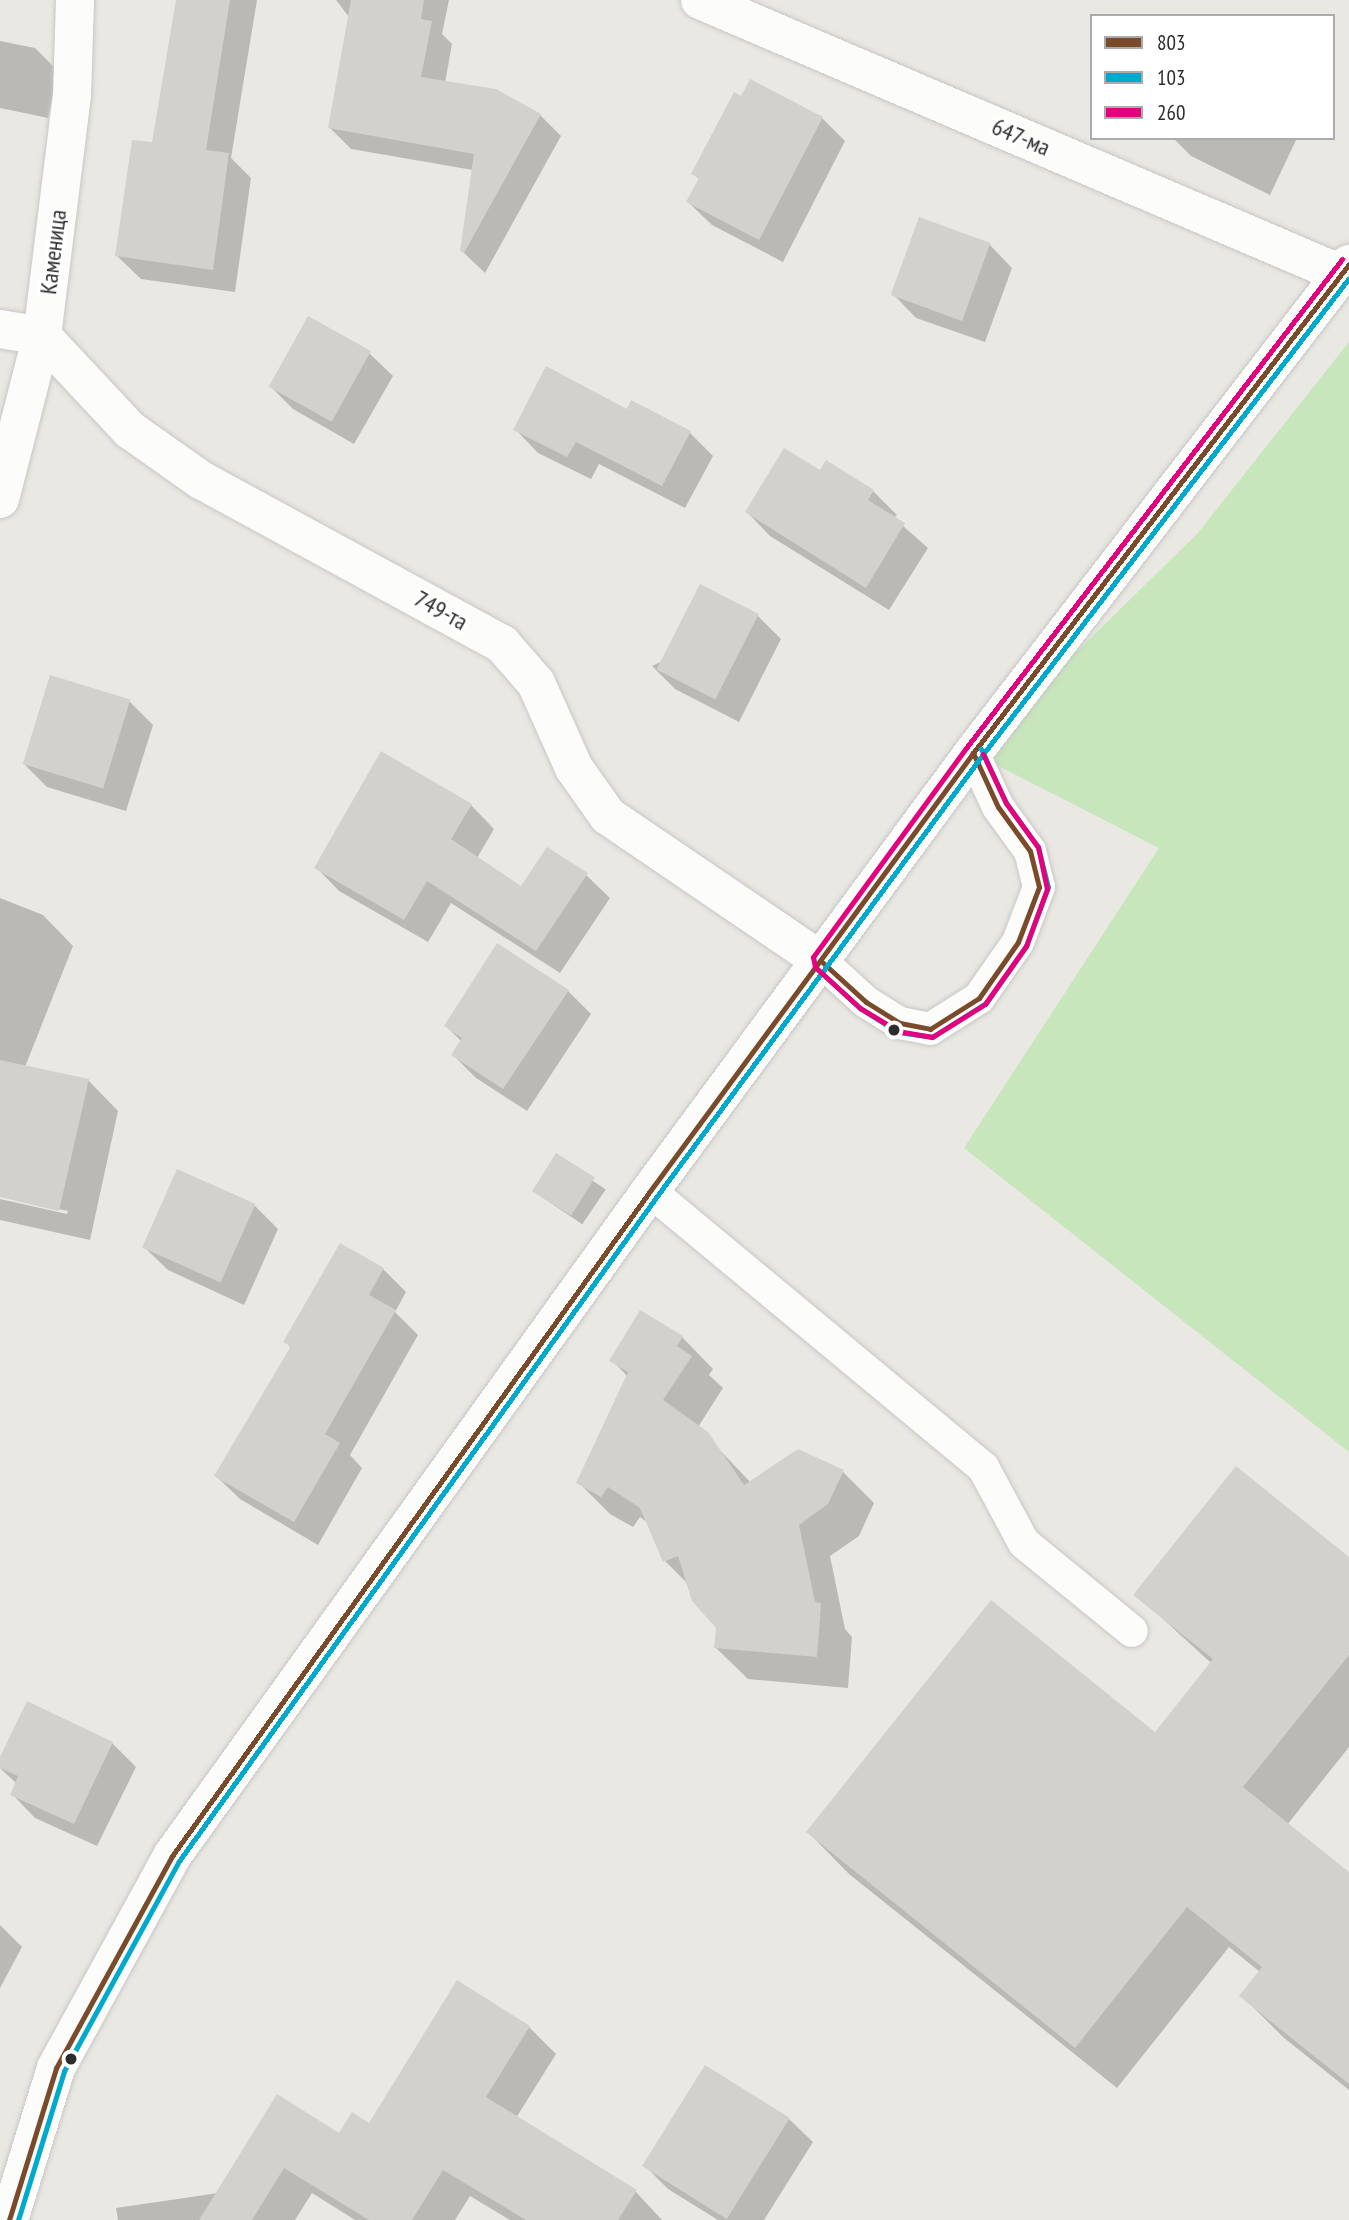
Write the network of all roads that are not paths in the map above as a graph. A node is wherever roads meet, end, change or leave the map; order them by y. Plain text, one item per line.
1 (75, 0) edge
2 (700, 0) edge
3 (1345, 269) edge
4 (0, 329) edge
5 (42, 336) junction
6 (0, 499) edge
7 (973, 753) junction
8 (821, 961) junction
9 (650, 1191) junction
10 (1132, 1632) dead end
11 (9, 2220) edge

1 - 5 street, Каменица
2 - 3 street, 647-ма
3 - 7 street
4 - 5 street
5 - 6 street, Каменица
5 - 8 street, 749-та
7 - 8 street
7 - 8 lane
8 - 9 street
9 - 10 lane
9 - 11 street

